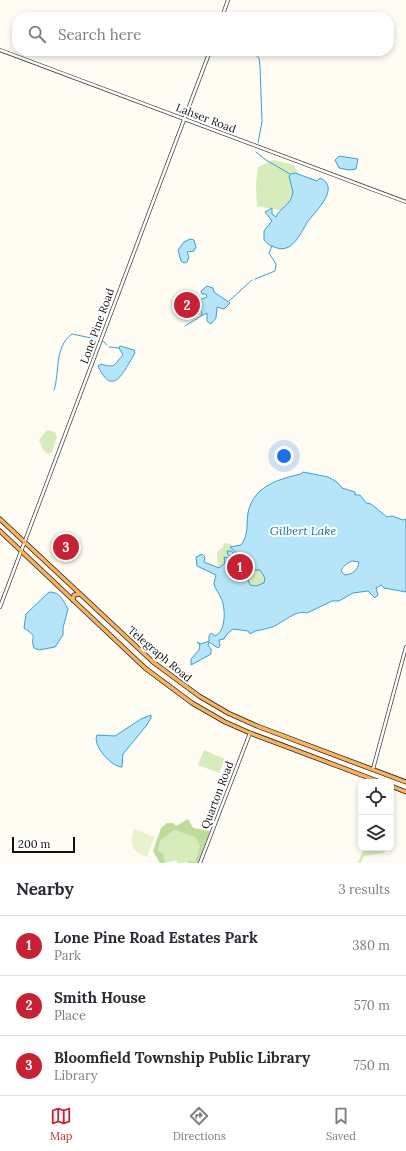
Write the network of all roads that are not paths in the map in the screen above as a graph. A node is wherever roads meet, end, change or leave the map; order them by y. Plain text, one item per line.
1 (228, 0) edge
2 (224, 12) edge
3 (0, 50) edge
4 (12, 54) edge
5 (16, 56) edge
6 (208, 56) edge
7 (183, 118) junction
8 (406, 202) edge
9 (0, 519) edge
10 (0, 530) edge
11 (24, 541) junction
12 (21, 550) junction
13 (68, 582) junction
14 (60, 587) junction
15 (80, 594) junction
16 (73, 600) junction
17 (0, 607) edge
18 (406, 647) edge
19 (143, 653) junction
20 (135, 658) junction
21 (257, 726) junction
22 (250, 733) junction
23 (316, 748) junction
24 (330, 754) junction
25 (310, 756) junction
26 (325, 762) junction
27 (373, 770) junction
28 (366, 777) junction
29 (372, 779) edge
30 (406, 782) edge
31 (394, 787) edge
32 (406, 792) edge
33 (200, 863) edge

1 - 2 street
3 - 4 street, Lahser Road
5 - 7 street, Lahser Road
6 - 7 street, Lone Pine Road
7 - 8 street, Lahser Road
7 - 11 street, Lone Pine Road
9 - 11 highway, Telegraph Road
10 - 12 highway, Telegraph Road
11 - 12 street, Lone Pine Road
11 - 13 highway, Telegraph Road
12 - 14 highway, Telegraph Road
12 - 17 street, Lone Pine Road
13 - 14 highway
13 - 15 highway, Telegraph Road
14 - 16 highway, Telegraph Road
15 - 16 highway
15 - 19 highway, Telegraph Road
16 - 20 highway, Telegraph Road
18 - 27 street
19 - 20 highway
19 - 21 highway, Telegraph Road
20 - 22 highway, Telegraph Road
21 - 22 highway
21 - 23 highway, Telegraph Road
22 - 25 highway, Telegraph Road
22 - 33 street, Quarton Road
23 - 24 highway, Telegraph Road
23 - 25 highway
24 - 26 highway
24 - 27 highway, Telegraph Road
25 - 26 highway, Telegraph Road
26 - 28 highway, Telegraph Road
27 - 28 highway
27 - 30 highway, Telegraph Road
28 - 29 highway, Telegraph Road
31 - 32 highway

